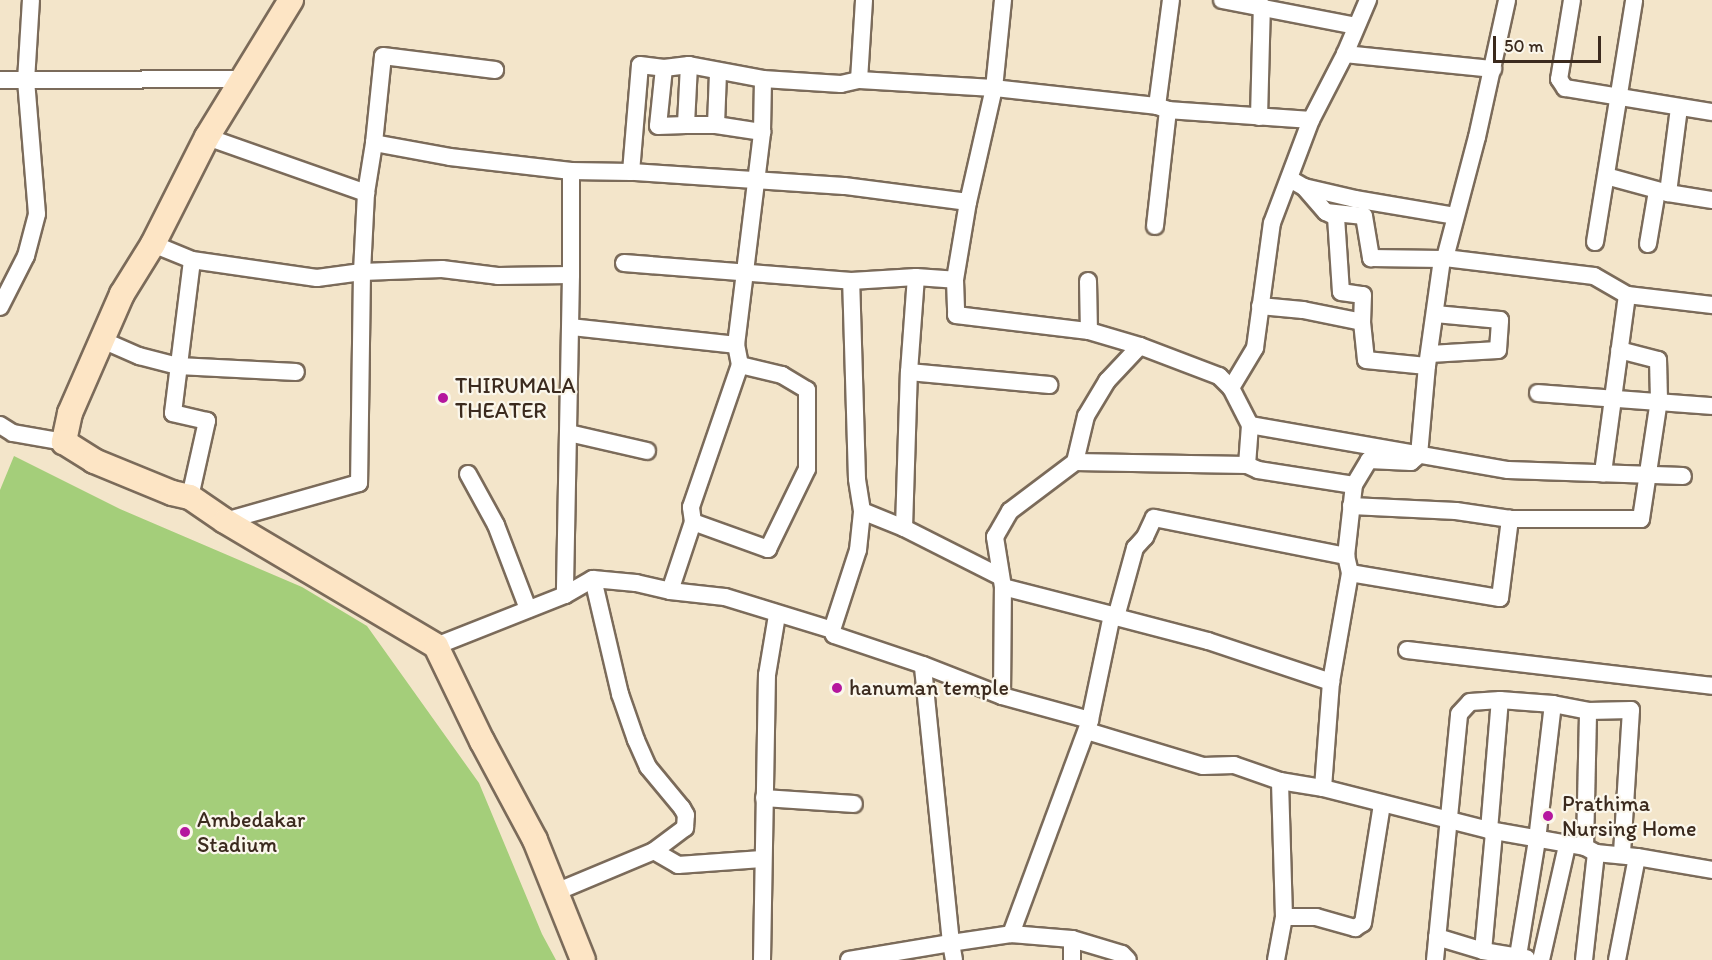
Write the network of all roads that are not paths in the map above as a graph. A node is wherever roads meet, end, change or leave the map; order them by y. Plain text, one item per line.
1 (31, 0) edge
2 (291, 0) edge
3 (864, 0) edge
4 (1002, 0) edge
5 (1170, 0) edge
6 (1222, 0) edge
7 (1368, 0) edge
8 (1507, 0) edge
9 (1572, 0) edge
10 (1634, 0) edge
11 (1262, 6) junction
12 (1356, 26) junction
13 (1346, 54) junction
14 (689, 65) junction
15 (664, 68) junction
16 (1492, 69) junction
17 (495, 70) dead end
18 (718, 72) junction
19 (242, 79) junction
20 (763, 79) junction
21 (0, 80) edge
22 (859, 80) junction
23 (26, 81) junction
24 (994, 88) junction
25 (1620, 99) junction
26 (1163, 108) junction
27 (1680, 108) junction
28 (1712, 112) edge
29 (1259, 117) junction
30 (1311, 120) junction
31 (686, 125) junction
32 (716, 125) junction
33 (762, 132) junction
34 (207, 137) junction
35 (374, 142) junction
36 (571, 171) junction
37 (631, 172) junction
38 (1606, 176) junction
39 (756, 182) junction
40 (1297, 183) junction
41 (1663, 192) junction
42 (366, 193) junction
43 (1712, 200) edge
44 (968, 202) junction
45 (1326, 212) junction
46 (1455, 216) junction
47 (1155, 226) dead end
48 (1595, 242) dead end
49 (153, 244) junction
50 (1648, 244) dead end
51 (1444, 259) junction
52 (192, 260) junction
53 (624, 263) dead end
54 (362, 272) junction
55 (744, 274) junction
56 (571, 275) junction
57 (916, 277) junction
58 (955, 280) junction
59 (851, 281) junction
60 (1088, 281) dead end
61 (1627, 295) junction
62 (0, 305) edge
63 (1712, 305) edge
64 (1260, 306) junction
65 (1434, 314) junction
66 (1362, 322) junction
67 (571, 327) junction
68 (1089, 332) junction
69 (100, 339) junction
70 (735, 345) junction
71 (1140, 346) junction
72 (1619, 350) junction
73 (1428, 360) junction
74 (740, 365) junction
75 (178, 366) junction
76 (296, 372) dead end
77 (909, 372) junction
78 (1049, 385) dead end
79 (1231, 388) junction
80 (1538, 393) dead end
81 (1613, 399) junction
82 (1659, 400) junction
83 (1712, 406) edge
84 (0, 425) edge
85 (1250, 425) junction
86 (569, 433) junction
87 (64, 442) junction
88 (647, 451) dead end
89 (1419, 455) junction
90 (1075, 462) junction
91 (1247, 465) junction
92 (1603, 473) junction
93 (468, 474) dead end
94 (1649, 474) junction
95 (1683, 476) dead end
96 (1354, 484) junction
97 (190, 497) junction
98 (1351, 506) junction
99 (862, 511) junction
100 (1510, 519) junction
101 (225, 521) junction
102 (693, 522) junction
103 (904, 528) junction
104 (1346, 556) junction
105 (1350, 573) junction
106 (593, 579) junction
107 (1001, 581) junction
108 (670, 591) junction
109 (565, 595) junction
110 (528, 609) junction
111 (777, 615) junction
112 (1114, 616) junction
113 (832, 630) junction
114 (436, 646) junction
115 (1407, 650) dead end
116 (923, 665) junction
117 (1331, 682) junction
118 (1712, 686) edge
119 (1002, 696) junction
120 (1500, 700) junction
121 (1553, 704) junction
122 (1588, 711) junction
123 (1090, 720) junction
124 (1280, 781) junction
125 (1323, 788) junction
126 (764, 798) junction
127 (854, 804) dead end
128 (1382, 804) junction
129 (1450, 821) junction
130 (1491, 831) junction
131 (1537, 840) junction
132 (1567, 846) junction
133 (1590, 850) junction
134 (654, 851) junction
135 (1629, 856) junction
136 (762, 860) junction
137 (1712, 870) edge
138 (556, 892) junction
139 (1284, 917) junction
140 (1011, 934) junction
141 (1437, 937) junction
142 (1072, 939) junction
143 (951, 943) junction
144 (1483, 951) junction
145 (1518, 956) junction
146 (583, 960) edge
147 (762, 960) edge
148 (849, 960) edge
149 (954, 960) edge
150 (1072, 960) edge
151 (1128, 960) edge
152 (1276, 960) edge
153 (1435, 960) edge
154 (1539, 960) edge
155 (1584, 960) edge
156 (1617, 960) edge

1 - 23 street
2 - 19 street
3 - 22 street
4 - 24 street
5 - 26 street
6 - 11 street
7 - 12 street
8 - 16 street
9 - 25 street
10 - 25 street
11 - 12 street
11 - 29 street
12 - 13 street
13 - 16 street
13 - 30 street
14 - 15 street
14 - 18 street
14 - 31 street
15 - 31 street
15 - 37 street
16 - 46 street
17 - 35 street
18 - 20 street
18 - 32 street
19 - 23 street
19 - 34 street
20 - 22 street
20 - 33 street
21 - 23 street
22 - 24 street
23 - 62 street
24 - 26 street
24 - 44 street
25 - 27 street
25 - 38 street
26 - 29 street
26 - 47 street
27 - 28 street
27 - 41 street
29 - 30 street
30 - 40 street
31 - 32 street
32 - 33 street
33 - 39 street
34 - 42 street
34 - 49 street
35 - 36 street
35 - 42 street
36 - 37 street
36 - 56 street
37 - 39 street
38 - 41 street
38 - 48 street
39 - 44 street
39 - 55 street
40 - 45 street
40 - 46 street
40 - 64 street
41 - 43 street
41 - 50 street
42 - 54 street
44 - 58 street
45 - 51 street
45 - 66 street
46 - 51 street
49 - 52 street
49 - 69 street
51 - 61 street
51 - 65 street
52 - 54 street
52 - 75 street
53 - 55 street
54 - 56 street
54 - 101 street
55 - 59 street
55 - 70 street
56 - 67 street
57 - 58 street
57 - 59 street
57 - 77 street
58 - 68 street
59 - 99 street
60 - 68 street
61 - 63 street
61 - 72 street
64 - 66 street
64 - 79 street
65 - 73 street
65 - 73 street
66 - 73 street
67 - 70 street
67 - 86 street
68 - 71 street
69 - 75 street
69 - 87 street
70 - 74 street
71 - 79 street
71 - 90 street
72 - 81 street
72 - 82 street
73 - 89 street
74 - 102 street
74 - 102 street
75 - 76 street
75 - 97 street
77 - 78 street
77 - 103 street
79 - 85 street
80 - 81 street
81 - 82 street
81 - 92 street
82 - 83 street
82 - 94 street
84 - 87 street
85 - 89 street
85 - 91 street
86 - 88 street
86 - 109 street
87 - 97 street
89 - 92 street
89 - 96 street
90 - 91 street
90 - 107 street
91 - 96 street
92 - 94 street
93 - 110 street
94 - 95 street
94 - 100 street
96 - 98 street
97 - 101 street
98 - 100 street
98 - 104 street
99 - 103 street
99 - 113 street
100 - 105 street
101 - 114 street
102 - 108 street
103 - 107 street
104 - 105 street
104 - 112 street
105 - 117 street
106 - 108 street
106 - 109 street
106 - 134 street
107 - 112 street
107 - 119 street
108 - 111 street
109 - 110 street
110 - 114 street
111 - 113 street
111 - 126 street
112 - 117 street
112 - 123 street
113 - 116 street
114 - 138 street
115 - 118 street
116 - 119 street
116 - 143 street
117 - 125 street
119 - 123 street
120 - 121 street
120 - 129 street
120 - 130 street
121 - 122 street
121 - 131 street
122 - 133 street
122 - 135 street
123 - 124 street
123 - 140 street
124 - 125 street
124 - 139 street
125 - 128 street
126 - 127 street
126 - 136 street
128 - 129 street
128 - 139 street
129 - 130 street
129 - 141 street
130 - 131 street
130 - 144 street
131 - 132 street
131 - 145 street
132 - 133 street
132 - 154 street
133 - 135 street
133 - 155 street
134 - 136 street
134 - 138 street
135 - 137 street
135 - 156 street
136 - 147 street
138 - 146 street
139 - 152 street
140 - 142 street
140 - 143 street
141 - 144 street
141 - 153 street
142 - 150 street
142 - 151 street
143 - 148 street
143 - 149 street
144 - 145 street
145 - 154 street

